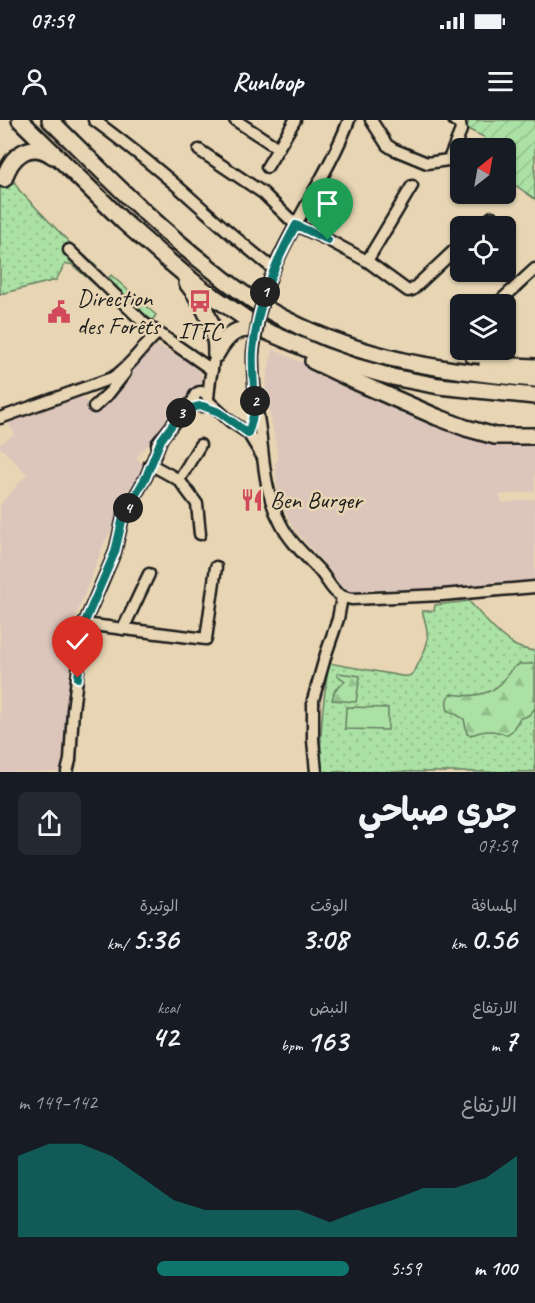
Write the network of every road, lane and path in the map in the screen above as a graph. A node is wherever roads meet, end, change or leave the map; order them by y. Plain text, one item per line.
1 (20, 120) edge
2 (50, 120) edge
3 (94, 120) edge
4 (236, 120) edge
5 (295, 120) edge
6 (349, 120) edge
7 (370, 120) edge
8 (459, 121) edge
9 (278, 148) junction
10 (199, 150) dead end
11 (267, 167) dead end
12 (74, 172) junction
13 (4, 179) dead end
14 (412, 186) dead end
15 (296, 225) junction
16 (69, 250) dead end
17 (450, 254) edge
18 (165, 258) junction
19 (367, 261) junction
20 (535, 269) edge
21 (272, 273) junction
22 (508, 294) edge
23 (261, 329) junction
24 (158, 333) junction
25 (368, 352) junction
26 (216, 354) junction
27 (535, 359) edge
28 (516, 360) edge
29 (130, 364) junction
30 (535, 367) edge
31 (211, 375) junction
32 (535, 379) edge
33 (255, 396) junction
34 (535, 396) edge
35 (202, 400) junction
36 (94, 407) dead end
37 (0, 418) edge
38 (248, 433) junction
39 (532, 436) edge
40 (200, 445) dead end
41 (264, 459) junction
42 (147, 464) junction
43 (179, 480) junction
44 (200, 534) dead end
45 (216, 567) dead end
46 (149, 574) dead end
47 (535, 587) edge
48 (342, 597) junction
49 (84, 624) junction
50 (123, 630) junction
51 (67, 772) edge
52 (316, 772) edge

1 - 12 highway
2 - 25 highway
3 - 21 street
4 - 9 street
5 - 9 street
6 - 15 street
7 - 8 street
9 - 11 street
10 - 15 street
12 - 13 highway
12 - 18 highway
14 - 19 street
15 - 19 street
15 - 21 street
16 - 24 street
17 - 19 street
18 - 23 highway
18 - 26 highway
20 - 22 street
21 - 33 street, bridge
23 - 26 highway
23 - 34 highway
23 - 39 highway
24 - 29 street
24 - 31 street
25 - 30 highway
25 - 32 highway
26 - 31 street
27 - 28 street
29 - 36 street
29 - 37 street
31 - 35 street
33 - 38 street
33 - 41 street
35 - 38 street
35 - 42 street
38 - 41 street
40 - 43 street
41 - 48 street
42 - 43 street
42 - 49 street
43 - 44 street
45 - 50 street
46 - 50 street
47 - 48 street
48 - 52 street
49 - 50 street
49 - 51 street

